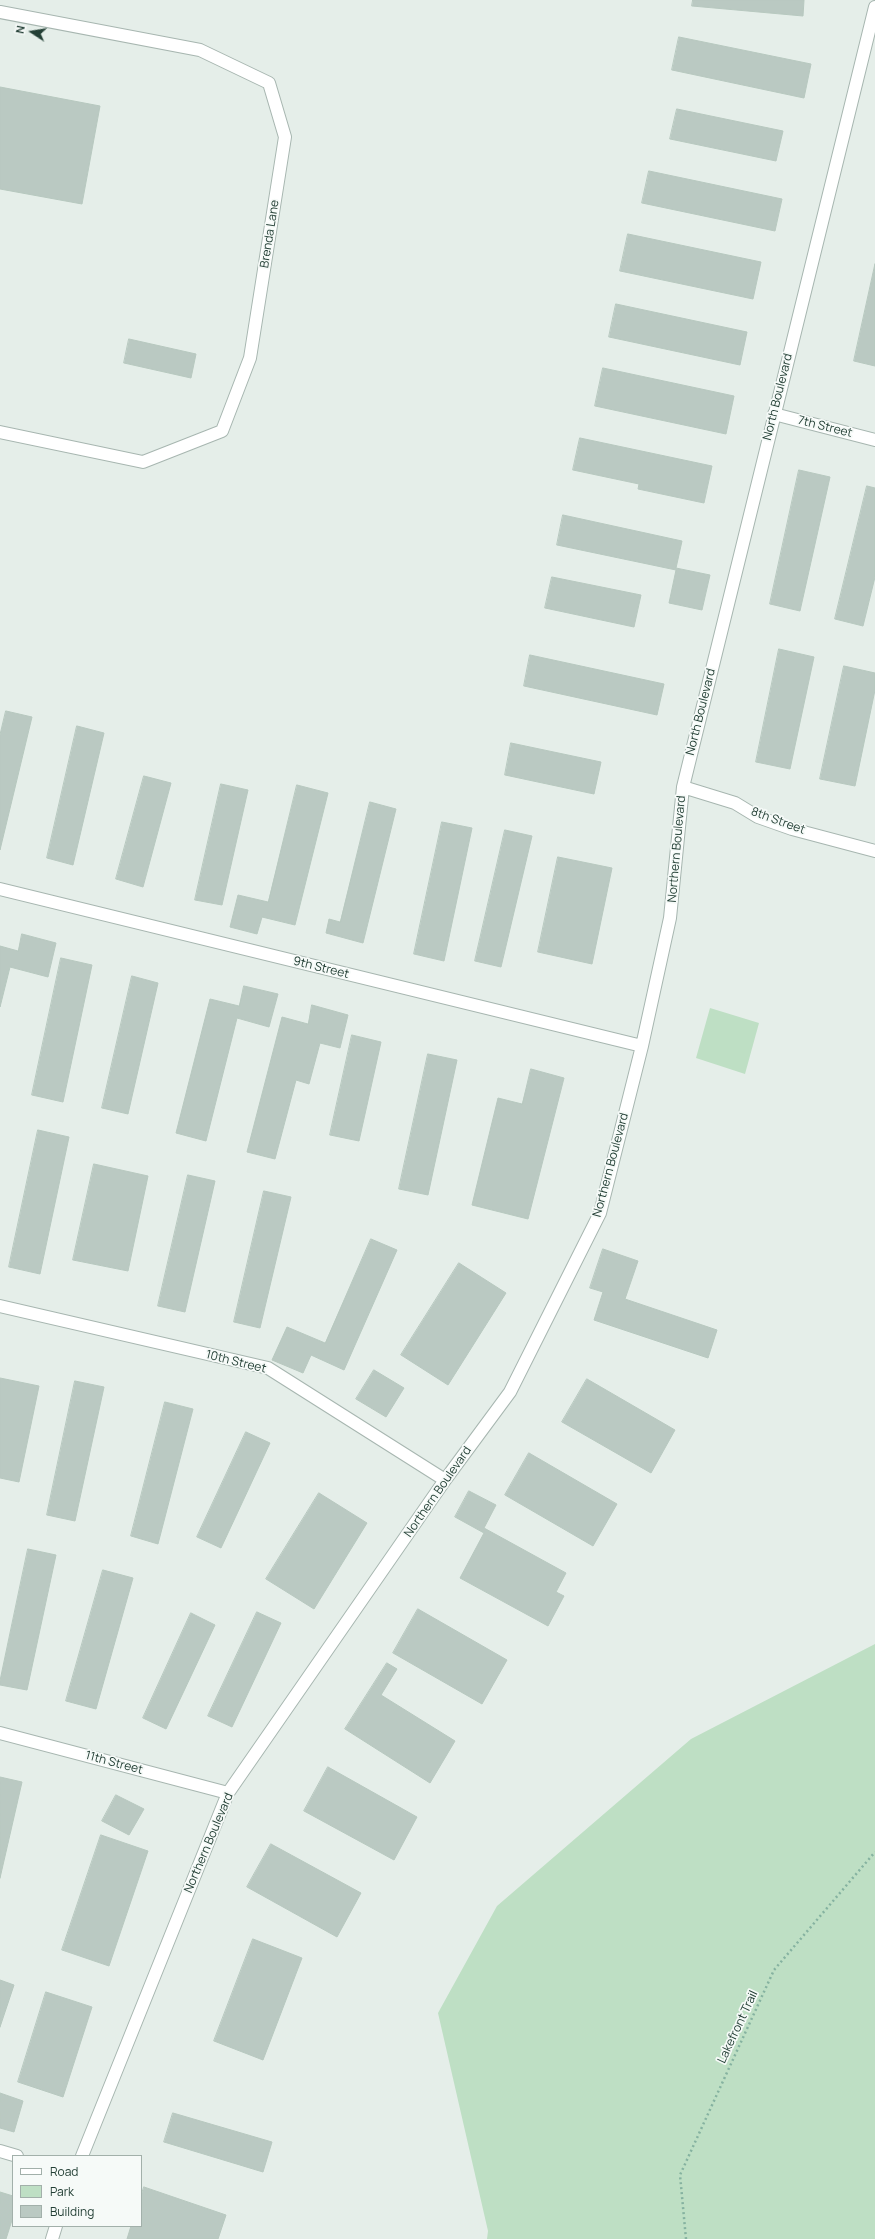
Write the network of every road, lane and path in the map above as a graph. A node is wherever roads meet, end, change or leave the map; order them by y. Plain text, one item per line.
1 (875, 7) edge
2 (0, 12) edge
3 (872, 30) edge
4 (774, 414) junction
5 (0, 432) edge
6 (875, 440) edge
7 (682, 787) junction
8 (875, 851) edge
9 (0, 889) edge
10 (642, 1046) junction
11 (0, 1306) edge
12 (445, 1480) junction
13 (0, 1733) edge
14 (228, 1793) junction
15 (875, 1852) edge
16 (0, 2151) edge
17 (14, 2155) edge
18 (82, 2155) edge
19 (56, 2227) edge
20 (52, 2239) edge
21 (686, 2239) edge

1 - 3 street, North Boulevard
2 - 5 street, Brenda Lane
3 - 4 street, North Boulevard
4 - 6 street, 7th Street
4 - 7 street, North Boulevard
7 - 8 street, 8th Street
7 - 10 street, Northern Boulevard
9 - 10 street, 9th Street
10 - 12 street, Northern Boulevard
11 - 12 street, 10th Street
12 - 14 street, Northern Boulevard
13 - 14 street, 11th Street
14 - 18 street, Northern Boulevard
15 - 21 path, Lakefront Trail
16 - 17 street
19 - 20 street

